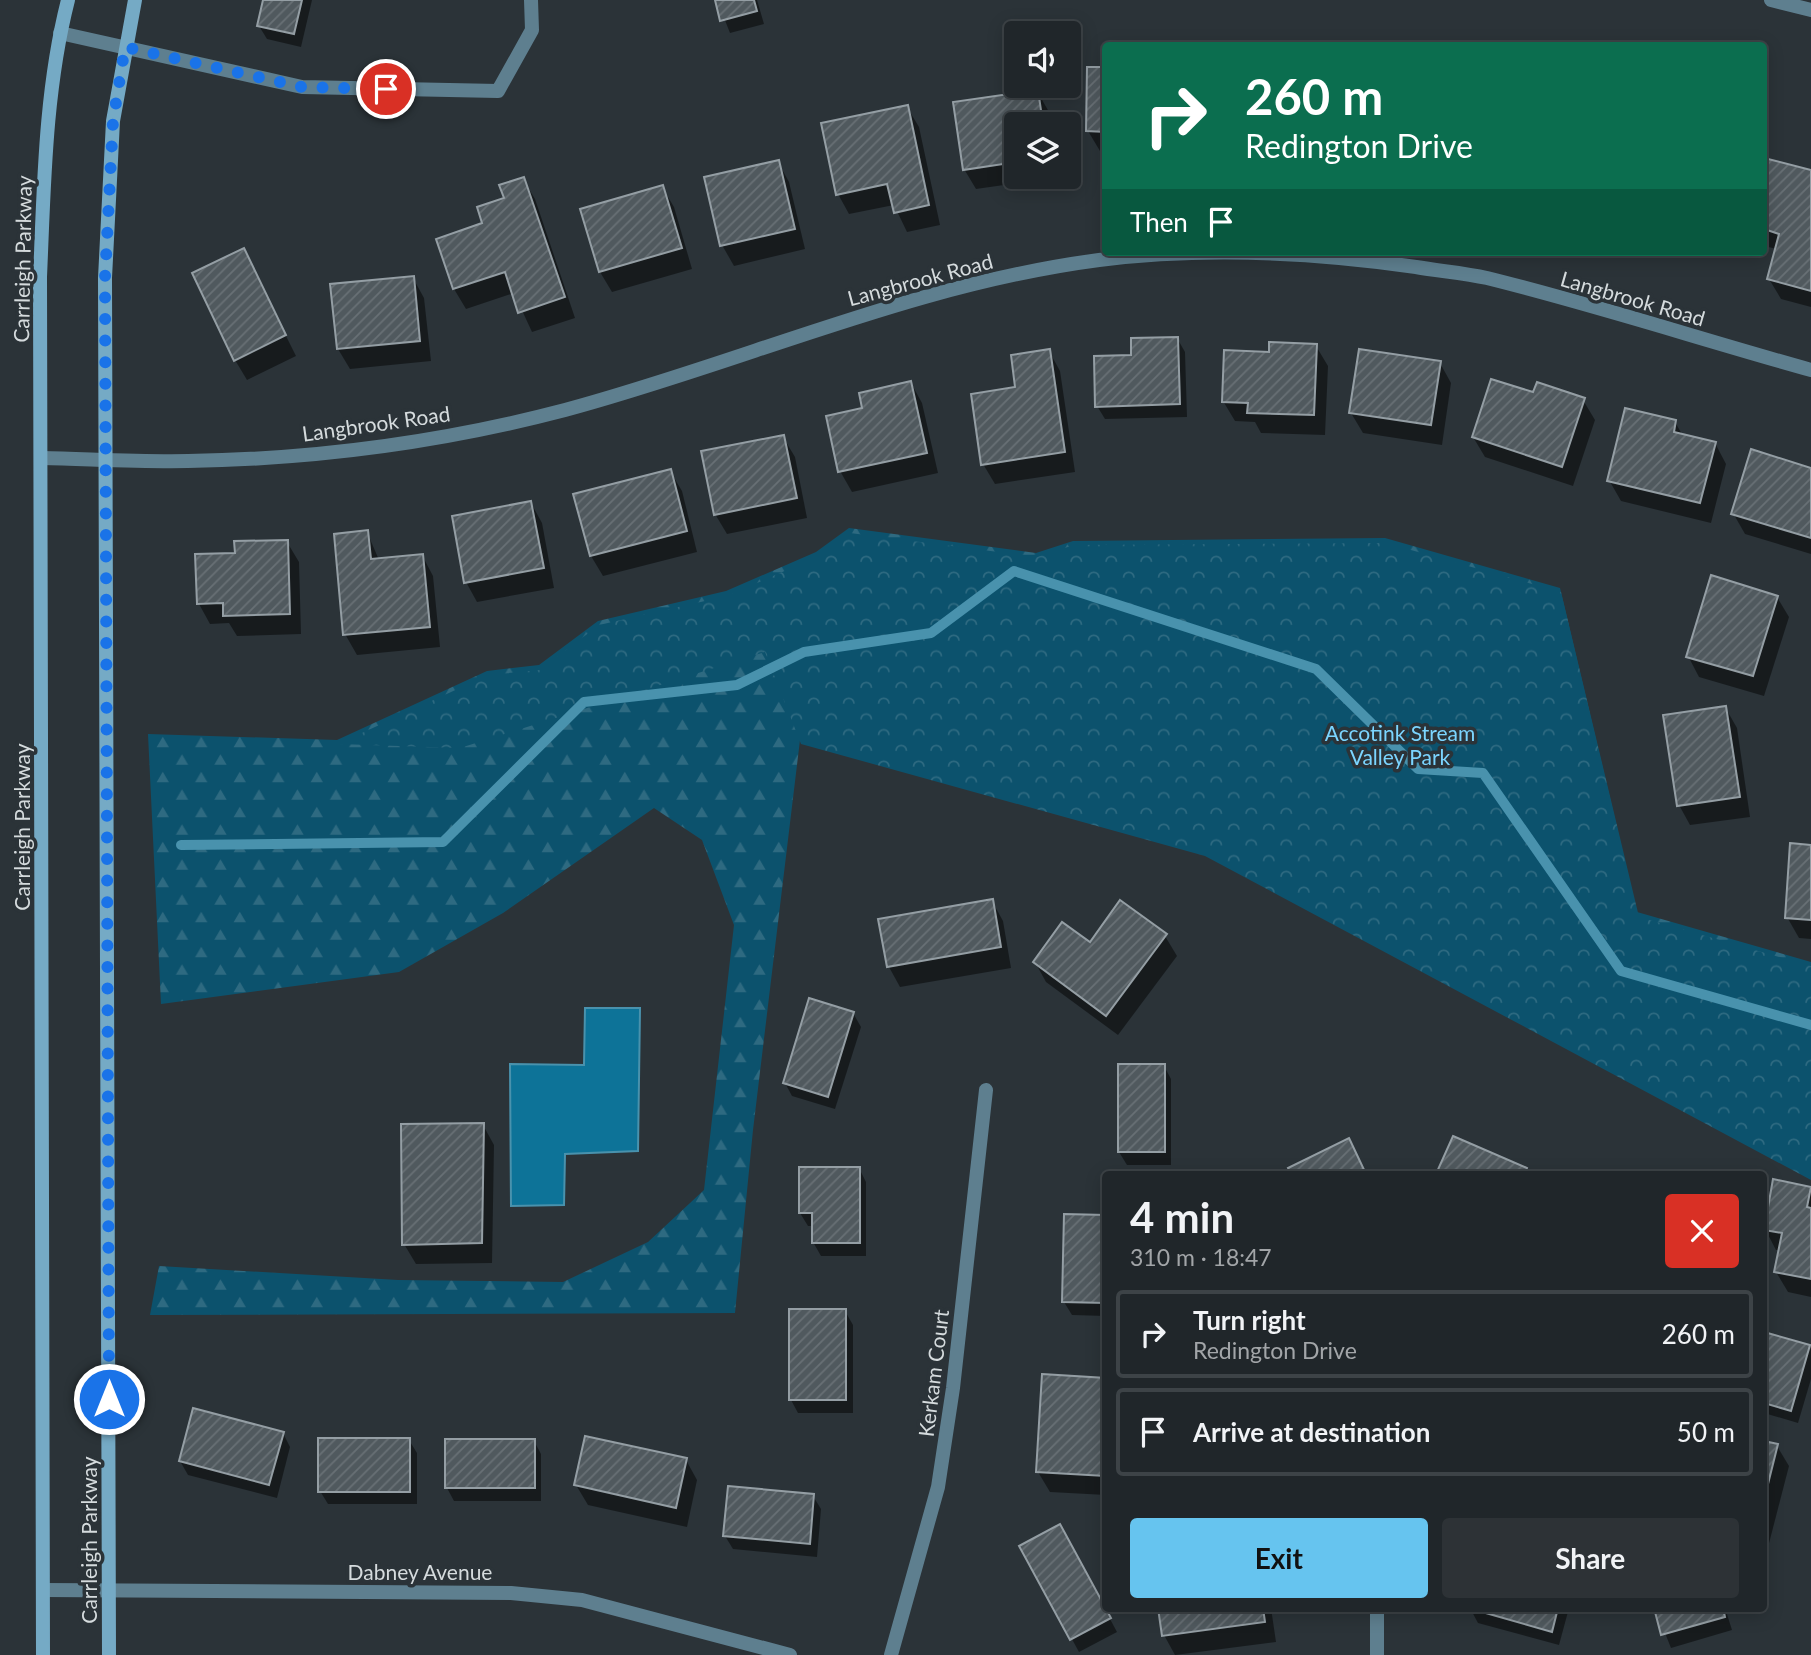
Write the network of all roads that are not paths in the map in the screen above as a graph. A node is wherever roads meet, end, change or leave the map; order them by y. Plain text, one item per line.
1 (68, 0) edge
2 (135, 0) edge
3 (531, 0) edge
4 (1771, 0) edge
5 (1811, 10) edge
6 (60, 33) junction
7 (125, 47) junction
8 (1159, 256) edge
9 (1338, 256) edge
10 (1811, 370) edge
11 (42, 458) junction
12 (105, 460) junction
13 (986, 1090) dead end
14 (43, 1590) junction
15 (110, 1590) junction
16 (1377, 1612) edge
17 (43, 1655) edge
18 (109, 1655) edge
19 (790, 1655) edge
20 (891, 1655) edge
21 (1377, 1655) edge

1 - 6 street, Carrleigh Parkway
2 - 7 street, Carrleigh Parkway
3 - 7 street
4 - 5 street
6 - 7 street
6 - 11 street, Carrleigh Parkway
7 - 12 street, Carrleigh Parkway
8 - 12 street, Langbrook Road
9 - 10 street, Langbrook Road
11 - 12 street, Langbrook Road
11 - 14 street, Carrleigh Parkway
12 - 15 street, Carrleigh Parkway
13 - 20 street, Kerkam Court
14 - 15 street, Dabney Avenue
14 - 17 street, Carrleigh Parkway
15 - 18 street, Carrleigh Parkway
15 - 19 street, Dabney Avenue
16 - 21 street

